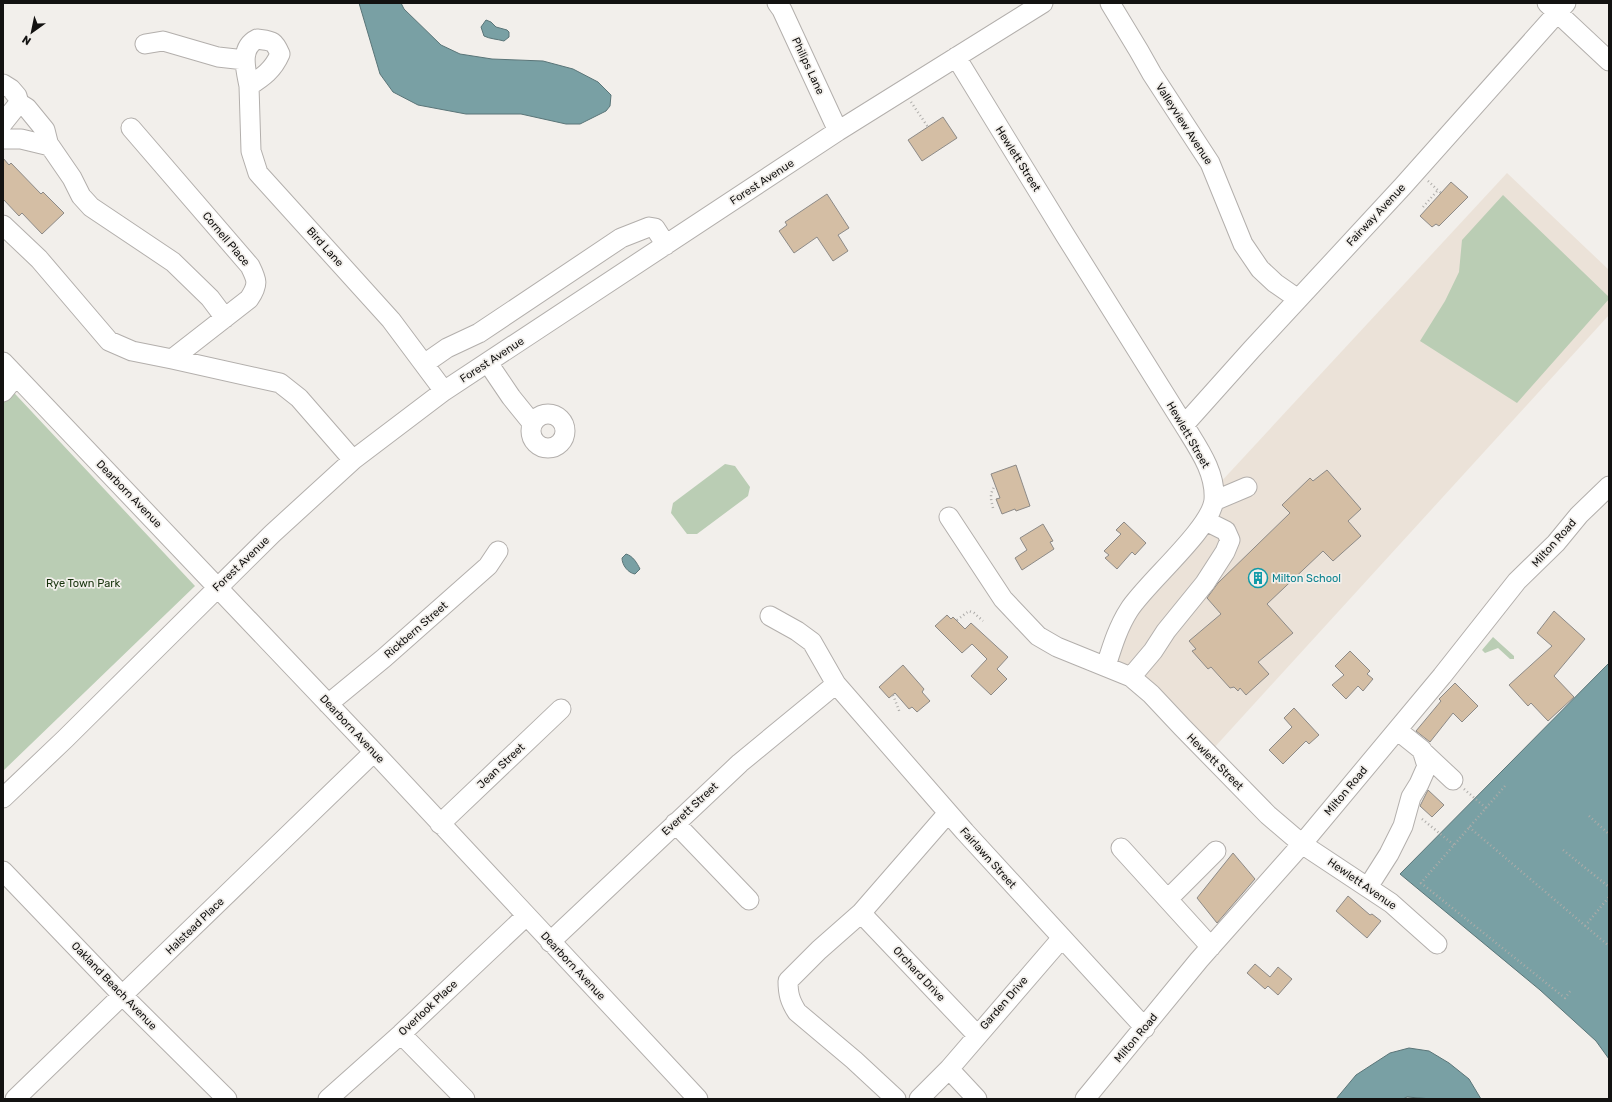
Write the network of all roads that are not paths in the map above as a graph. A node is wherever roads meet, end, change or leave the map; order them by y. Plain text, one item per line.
1 (776, 3) edge
2 (1043, 3) edge
3 (1110, 3) edge
4 (1556, 6) edge
5 (145, 44) dead end
6 (956, 57) junction
7 (245, 60) junction
8 (1609, 61) edge
9 (3, 84) edge
10 (249, 86) junction
11 (19, 103) junction
12 (3, 123) edge
13 (131, 128) dead end
14 (838, 131) junction
15 (3, 139) edge
16 (49, 146) junction
17 (3, 225) edge
18 (666, 245) junction
19 (1298, 299) junction
20 (225, 318) junction
21 (172, 359) junction
22 (3, 362) edge
23 (488, 363) junction
24 (424, 364) junction
25 (16, 376) junction
26 (444, 391) junction
27 (3, 392) edge
28 (532, 423) dead end
29 (1184, 425) junction
30 (353, 460) junction
31 (1609, 486) edge
32 (1247, 487) dead end
33 (1214, 501) junction
34 (949, 517) dead end
35 (1206, 521) junction
36 (498, 551) dead end
37 (217, 587) junction
38 (770, 616) dead end
39 (1106, 666) junction
40 (1131, 677) junction
41 (836, 684) junction
42 (328, 704) junction
43 (561, 709) dead end
44 (1397, 730) junction
45 (1422, 750) junction
46 (374, 752) junction
47 (1454, 780) road end
48 (3, 798) edge
49 (948, 813) junction
50 (675, 823) junction
51 (440, 824) junction
52 (1302, 844) junction
53 (1121, 848) dead end
54 (1216, 851) dead end
55 (3, 871) edge
56 (1368, 887) junction
57 (1168, 899) junction
58 (749, 900) dead end
59 (861, 913) junction
60 (526, 916) junction
61 (1061, 939) junction
62 (550, 942) junction
63 (1437, 944) dead end
64 (1211, 947) junction
65 (122, 995) junction
66 (1145, 1028) junction
67 (401, 1034) junction
68 (977, 1035) junction
69 (949, 1069) junction
70 (15, 1099) edge
71 (227, 1099) edge
72 (328, 1099) edge
73 (465, 1099) edge
74 (698, 1099) edge
75 (896, 1099) edge
76 (919, 1099) edge
77 (977, 1099) edge
78 (1085, 1099) edge

1 - 14 street, Philips Lane
2 - 6 street, Forest Avenue
3 - 19 street, Valleyview Avenue
4 - 8 street
4 - 19 street, Fairway Avenue
5 - 7 street
6 - 14 street, Forest Avenue
6 - 29 street, Hewlett Street
7 - 10 street, Bird Lane
7 - 10 street, Bird Lane
9 - 11 street
10 - 24 street, Bird Lane
11 - 12 street
11 - 16 street
13 - 20 street, Cornell Place
14 - 18 street, Forest Avenue
15 - 16 street
16 - 20 street
17 - 21 street
18 - 23 street, Forest Avenue
18 - 24 street
19 - 29 street, Fairway Avenue
20 - 21 street, Cornell Place
21 - 30 street
22 - 25 street, Dearborn Avenue
23 - 26 street, Forest Avenue
23 - 28 street
24 - 26 street, Bird Lane
25 - 27 street
25 - 37 street, Dearborn Avenue
26 - 30 street, Forest Avenue
29 - 33 street, Hewlett Street
30 - 37 street, Forest Avenue
31 - 44 street, Milton Road
32 - 33 street
33 - 35 street, Hewlett Street
34 - 39 street
35 - 39 street, Hewlett Street
35 - 40 street
36 - 42 street, Rickbern Street
37 - 42 street, Dearborn Avenue
37 - 48 street, Forest Avenue
38 - 41 street, Fairlawn Street
39 - 40 street, Hewlett Street
40 - 52 street, Hewlett Street
41 - 49 street, Fairlawn Street
41 - 50 street, Everett Street
42 - 46 street, Dearborn Avenue
43 - 51 street, Jean Street
44 - 45 street
44 - 52 street, Milton Road
45 - 47 street
45 - 56 street
46 - 51 street, Dearborn Avenue
46 - 65 street, Halstead Place
49 - 59 street
49 - 61 street, Fairlawn Street
50 - 58 street
50 - 62 street, Everett Street
51 - 60 street, Dearborn Avenue
52 - 56 street, Hewlett Avenue
52 - 64 street, Milton Road
53 - 57 street
54 - 57 street
55 - 65 street, Oakland Beach Avenue
56 - 63 street, Hewlett Avenue
57 - 64 street
59 - 68 street, Orchard Drive
59 - 75 street
60 - 62 street, Dearborn Avenue
60 - 67 street, Overlook Place
61 - 66 street, Fairlawn Street
61 - 68 street, Garden Drive
62 - 74 street, Dearborn Avenue
64 - 66 street, Milton Road
65 - 70 street, Halstead Place
65 - 71 street, Oakland Beach Avenue
66 - 78 street, Milton Road
67 - 72 street, Overlook Place
67 - 73 street
68 - 69 street, Garden Drive
69 - 76 street, Garden Drive
69 - 77 street

